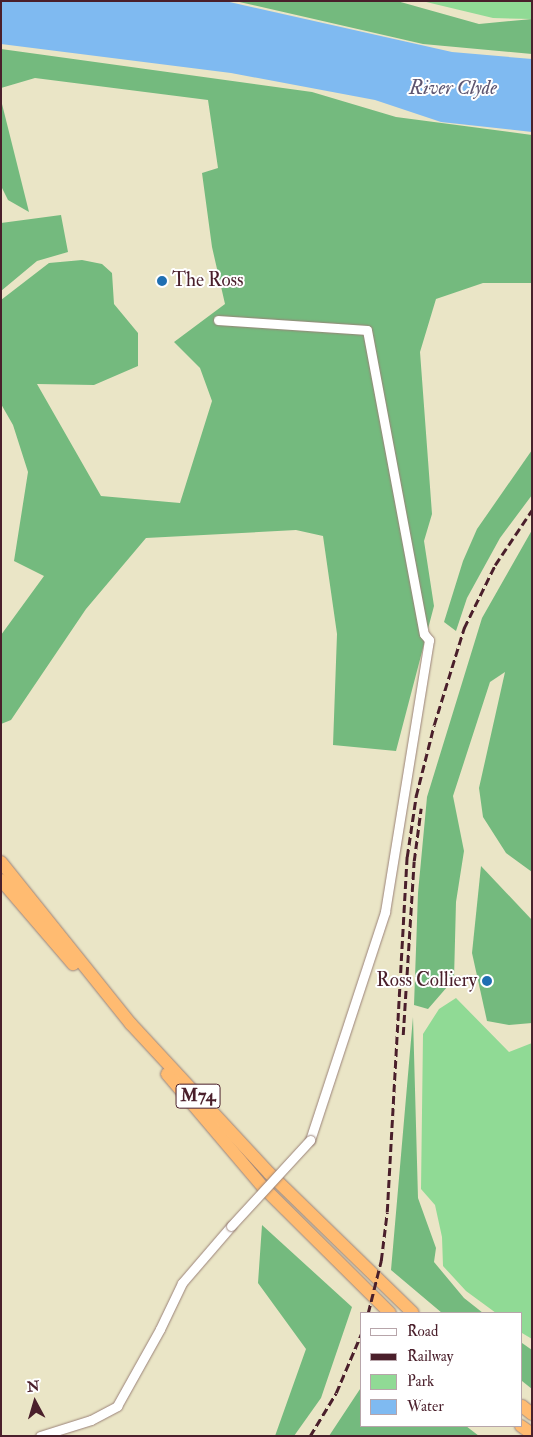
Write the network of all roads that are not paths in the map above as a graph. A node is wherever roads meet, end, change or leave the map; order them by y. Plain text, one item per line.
1 (218, 320) dead end
2 (1, 862) edge
3 (1, 880) edge
4 (389, 1312) edge
5 (412, 1312) edge
6 (40, 1436) edge

1 - 6 street, bridge
2 - 5 highway, M74
3 - 4 highway, M74

